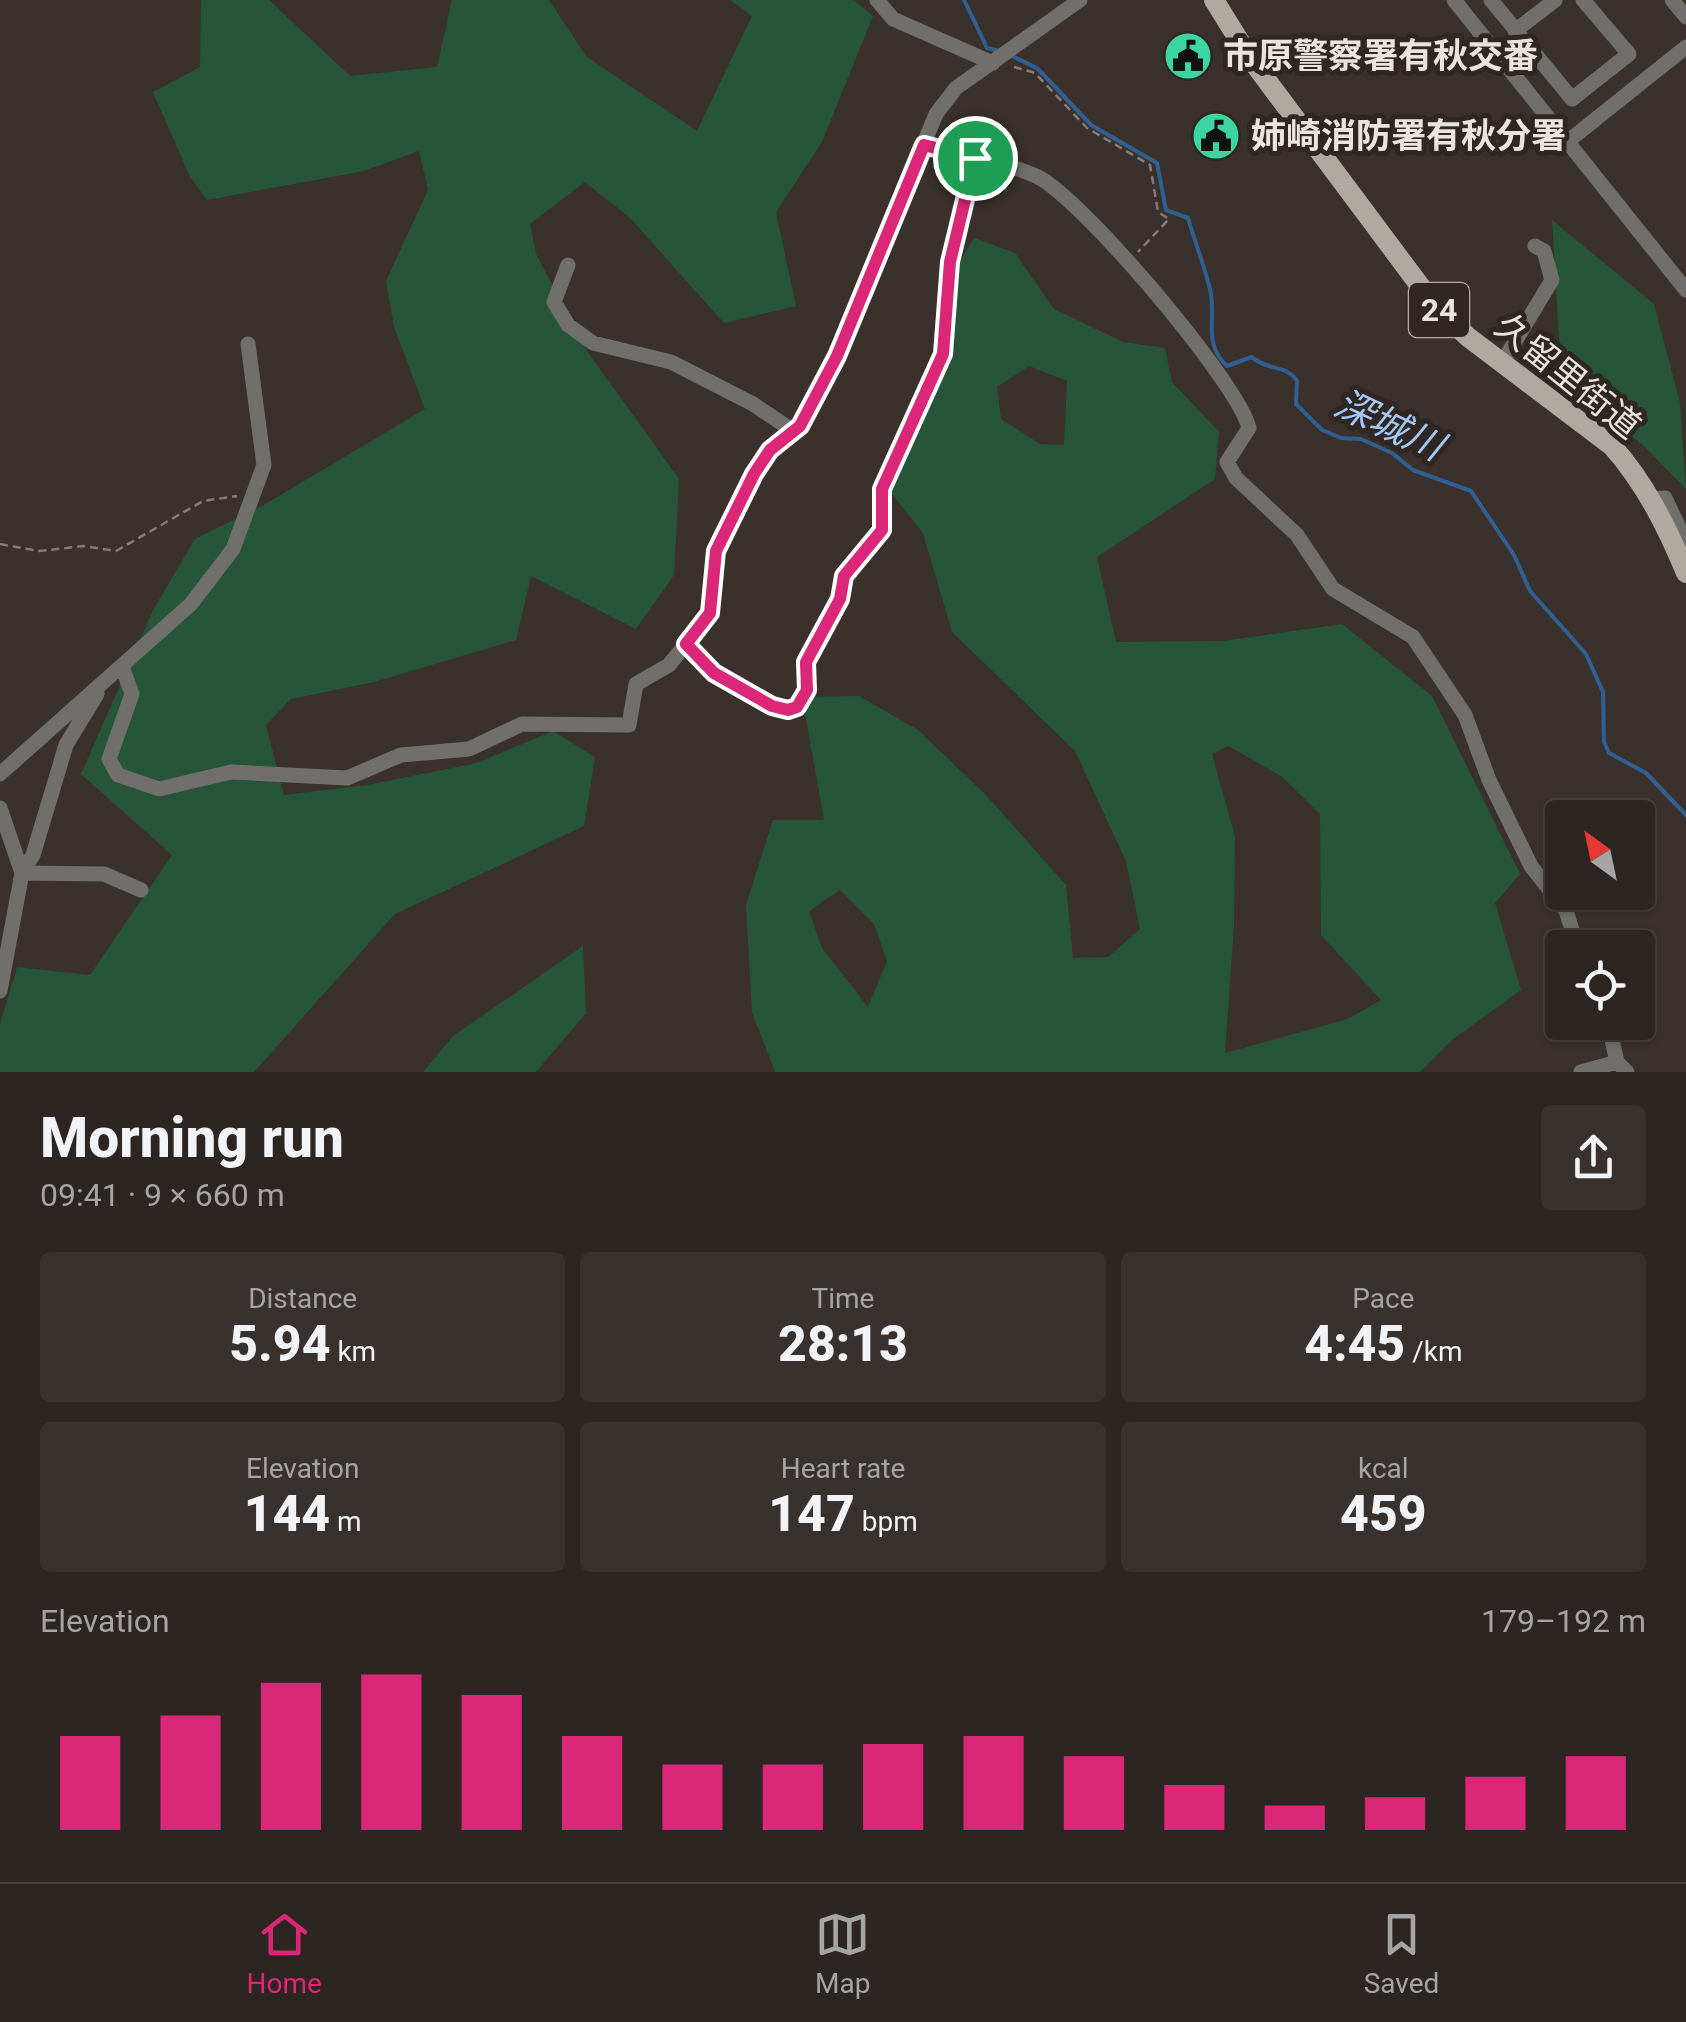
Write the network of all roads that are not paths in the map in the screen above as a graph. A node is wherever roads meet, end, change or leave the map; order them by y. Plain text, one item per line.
1 (878, 0) edge
2 (1214, 0) edge
3 (1454, 0) edge
4 (1491, 0) edge
5 (1555, 0) edge
6 (1583, 0) edge
7 (1672, 0) edge
8 (1072, 1) edge
9 (1686, 18) edge
10 (1516, 31) junction
11 (1686, 46) edge
12 (993, 63) junction
13 (1568, 142) junction
14 (924, 145) junction
15 (975, 158) junction
16 (1535, 246) dead end
17 (568, 265) dead end
18 (1686, 290) edge
19 (248, 344) dead end
20 (1502, 363) junction
21 (793, 431) junction
22 (882, 489) road end
23 (1651, 499) junction
24 (1686, 542) edge
25 (1686, 573) edge
26 (123, 669) junction
27 (104, 684) junction
28 (58, 724) junction
29 (69, 739) junction
30 (0, 774) edge
31 (0, 808) edge
32 (22, 873) junction
33 (1545, 883) edge
34 (141, 890) dead end
35 (0, 990) edge
36 (1614, 1040) edge
37 (1622, 1067) edge
38 (1581, 1072) edge

1 - 12 street
2 - 20 main road, 久留里街道 / 24
3 - 13 street
4 - 10 street
5 - 10 street
6 - 10 street
7 - 9 street
8 - 12 street
11 - 13 street
12 - 14 street
13 - 18 street
14 - 15 street
14 - 21 street
15 - 22 street
15 - 33 street
16 - 20 street
17 - 21 street
19 - 26 street
20 - 23 main road, 久留里街道 / 24
21 - 26 street
23 - 24 street
23 - 25 main road, 久留里街道 / 24
26 - 27 street
27 - 28 street
27 - 29 street
28 - 29 street
28 - 30 street
29 - 32 street
31 - 32 street
32 - 34 street
32 - 35 street
36 - 37 street
37 - 38 street

